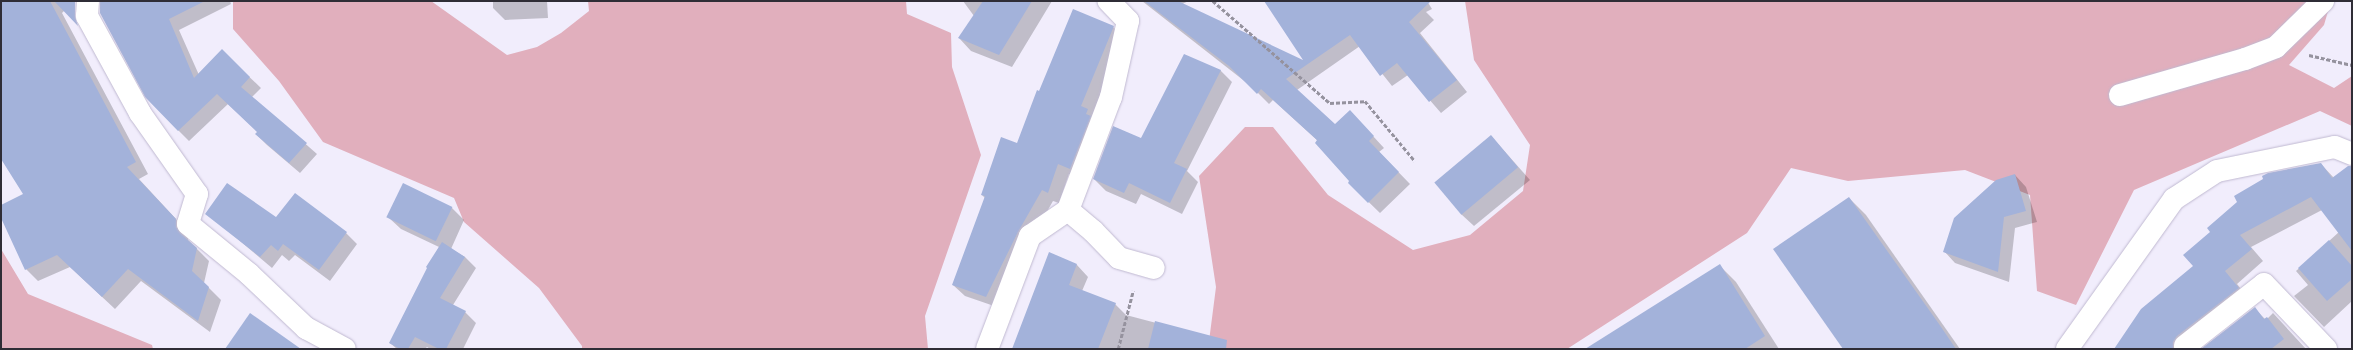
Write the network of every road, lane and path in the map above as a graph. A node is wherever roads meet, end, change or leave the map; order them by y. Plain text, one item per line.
1 (88, 1) edge
2 (1109, 1) edge
3 (1213, 1) edge
4 (2323, 1) edge
5 (2276, 47) junction
6 (2352, 66) edge
7 (2120, 95) dead end
8 (2352, 154) edge
9 (1415, 162) dead end
10 (1068, 210) junction
11 (1147, 266) joint
12 (2185, 346) dead end
13 (345, 349) edge
14 (987, 349) edge
15 (1118, 349) edge
16 (2067, 349) edge
17 (2326, 349) edge

1 - 13 street
2 - 10 street
3 - 9 path
4 - 5 street
5 - 6 path
5 - 7 street
8 - 16 street
10 - 11 street
10 - 14 street
11 - 15 path
12 - 17 street

